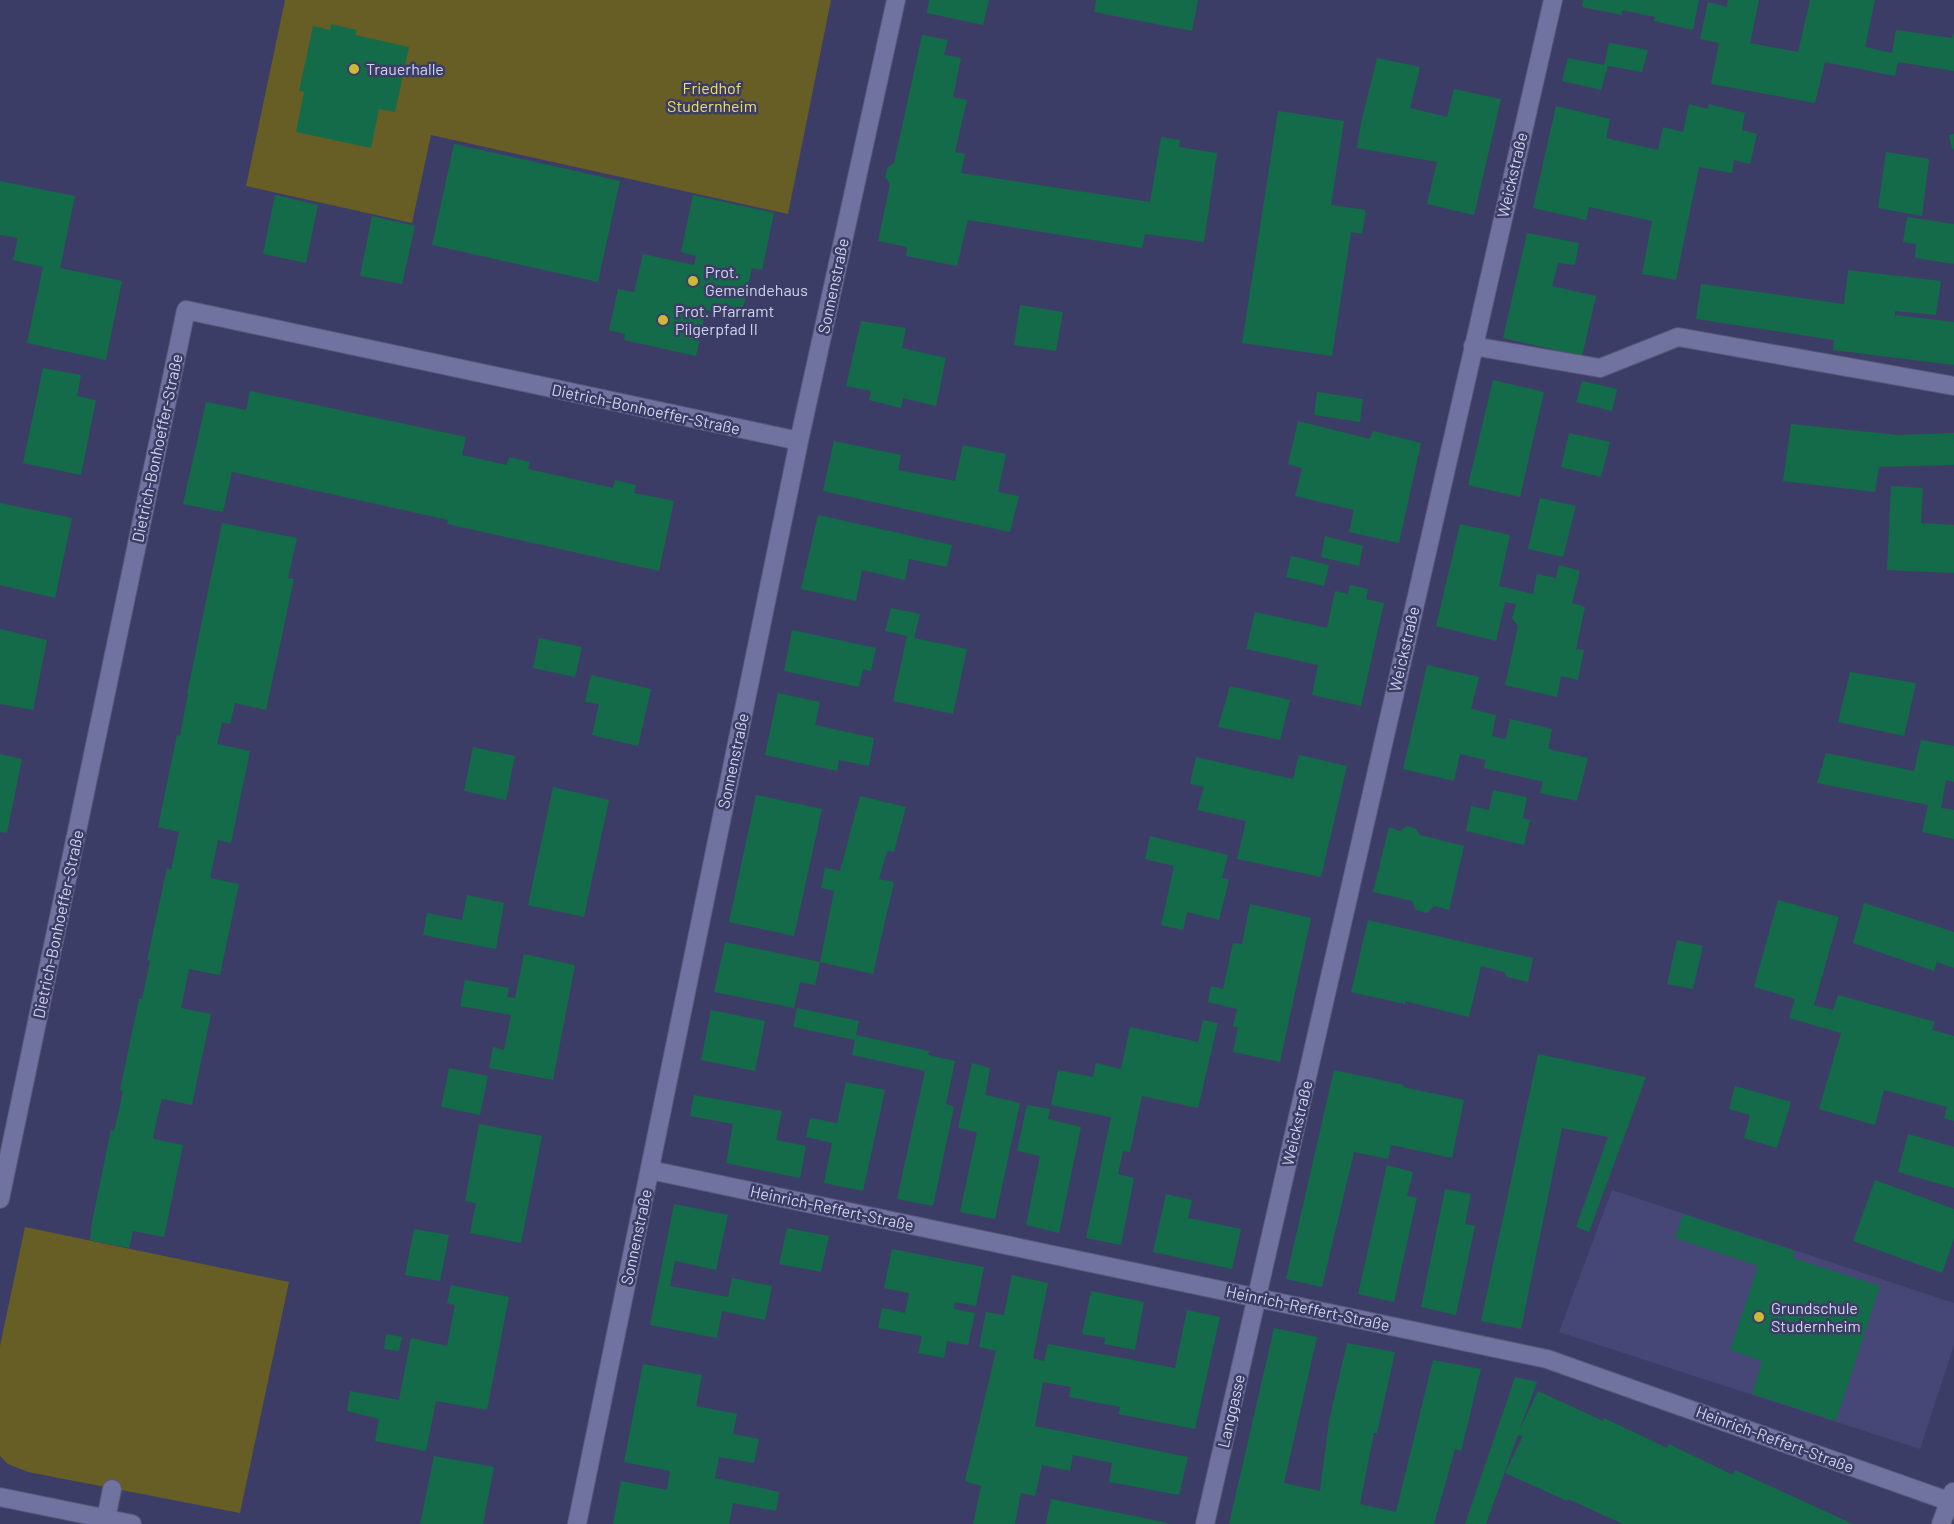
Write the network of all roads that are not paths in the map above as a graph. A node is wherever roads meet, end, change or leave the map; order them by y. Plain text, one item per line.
1 (896, 0) edge
2 (1552, 0) edge
3 (1473, 346) junction
4 (1954, 386) edge
5 (798, 441) junction
6 (650, 1170) junction
7 (0, 1199) edge
8 (1257, 1298) junction
9 (112, 1489) dead end
10 (1952, 1496) edge
11 (0, 1497) edge
12 (105, 1519) junction
13 (132, 1524) edge
14 (577, 1524) edge
15 (1205, 1524) edge
16 (1941, 1524) edge

1 - 5 street, Sonnenstraße
2 - 3 street, Weickstraße
3 - 4 street
3 - 8 street, Weickstraße
5 - 6 street, Sonnenstraße
5 - 7 street, Dietrich-Bonhoeffer-Straße
6 - 8 street, Heinrich-Reffert-Straße
6 - 14 street, Sonnenstraße
8 - 10 street, Heinrich-Reffert-Straße
8 - 15 street, Langgasse
9 - 12 street
10 - 16 street
11 - 12 street
12 - 13 street

